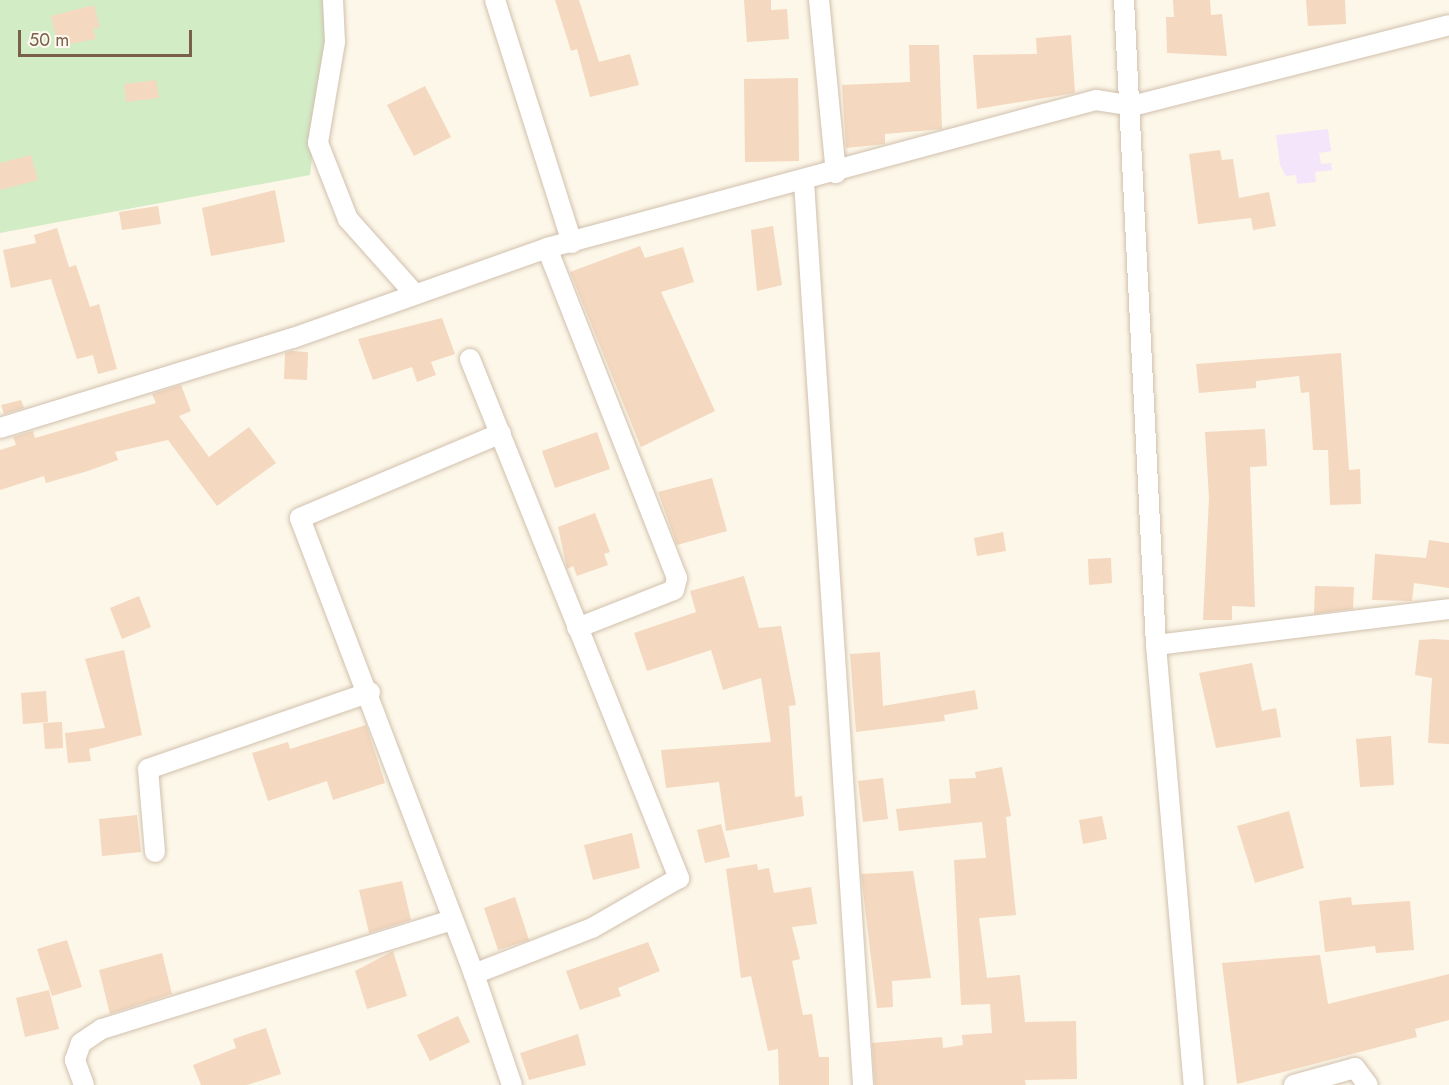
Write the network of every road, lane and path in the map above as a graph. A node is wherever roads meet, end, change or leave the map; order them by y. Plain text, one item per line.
1 (333, 0) edge
2 (495, 0) edge
3 (819, 0) edge
4 (1124, 0) edge
5 (1449, 26) edge
6 (1132, 106) junction
7 (836, 173) junction
8 (804, 182) junction
9 (572, 243) junction
10 (548, 248) junction
11 (414, 293) junction
12 (470, 358) dead end
13 (0, 428) edge
14 (501, 433) junction
15 (1449, 609) edge
16 (577, 628) junction
17 (1156, 645) junction
18 (370, 692) junction
19 (155, 852) dead end
20 (452, 920) junction
21 (474, 974) junction
22 (84, 1085) edge
23 (512, 1085) edge
24 (862, 1085) edge
25 (1194, 1085) edge
26 (1294, 1085) edge
27 (1368, 1085) edge

1 - 11 street
2 - 9 street
3 - 7 street
4 - 6 street
5 - 6 street
6 - 7 street
6 - 17 street
7 - 8 street
8 - 9 street
8 - 24 street
9 - 10 street
10 - 11 street
10 - 16 street
11 - 13 street
12 - 14 street
14 - 16 street
14 - 18 street
15 - 17 street
16 - 21 street
17 - 25 street
18 - 19 street
18 - 20 street
20 - 21 street
20 - 22 street
21 - 23 street
26 - 27 street

